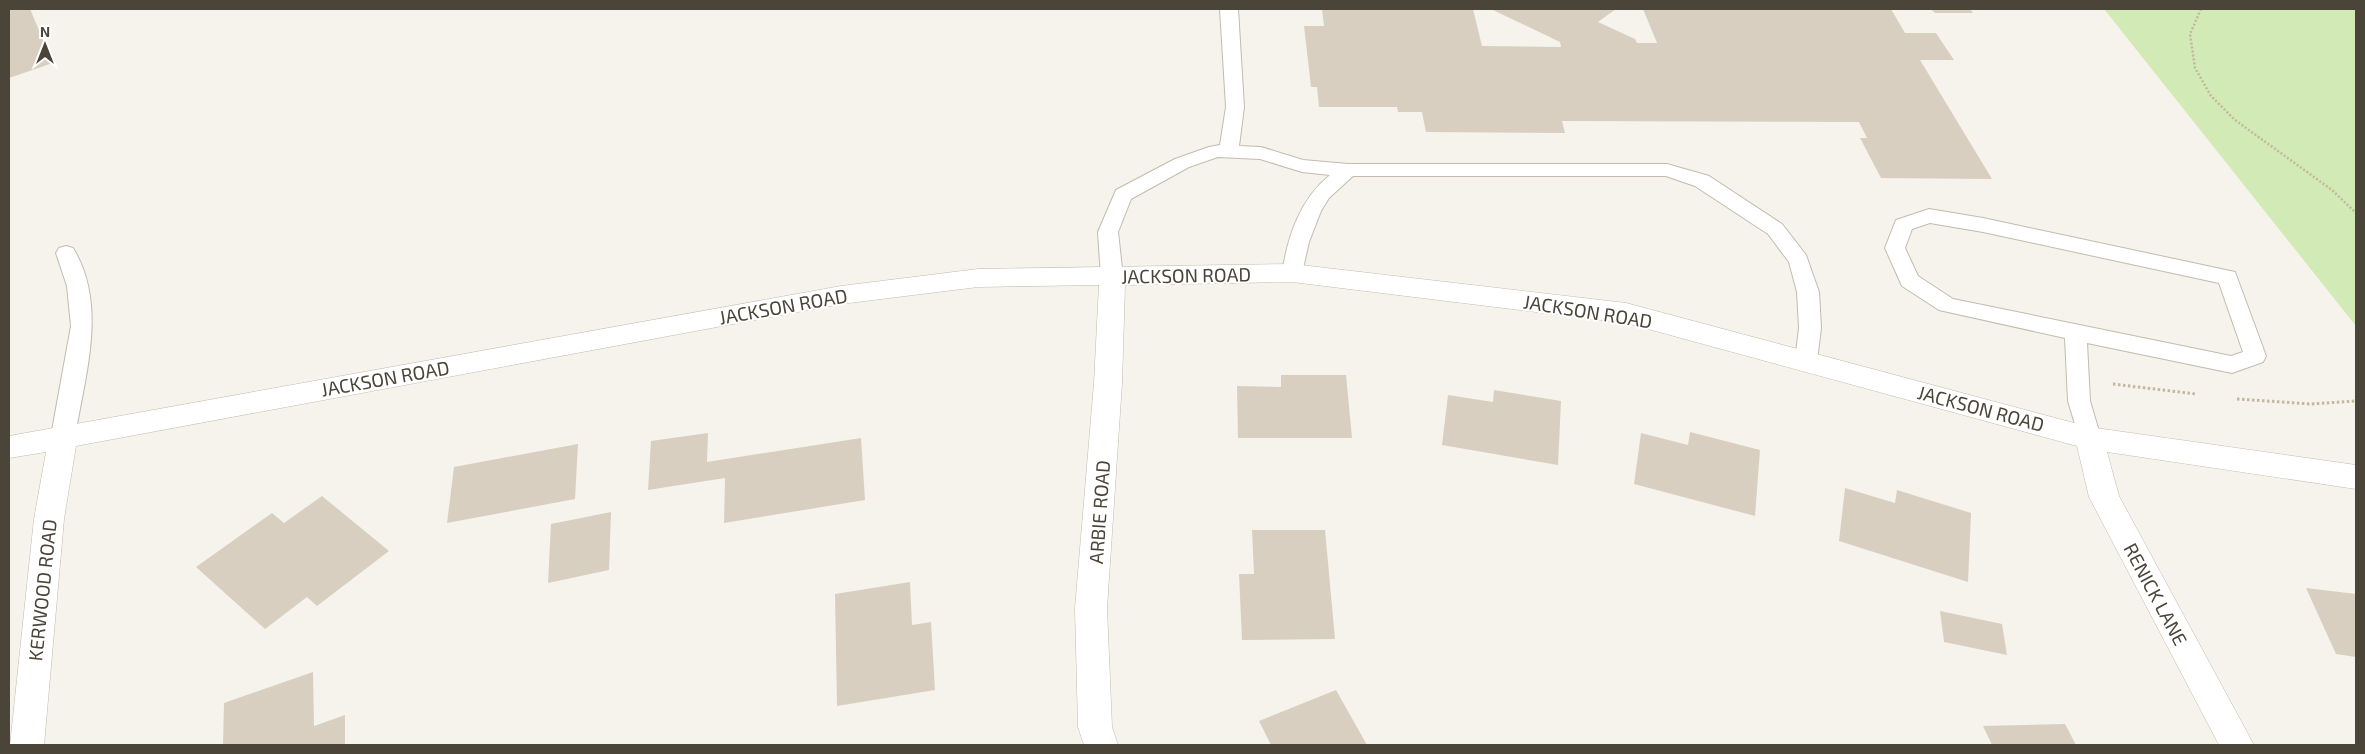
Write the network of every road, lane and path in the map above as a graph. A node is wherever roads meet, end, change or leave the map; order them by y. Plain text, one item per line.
1 (1228, 9) edge
2 (2201, 9) edge
3 (1229, 152) junction
4 (1348, 170) junction
5 (2356, 213) edge
6 (66, 253) dead end
7 (1292, 273) junction
8 (1112, 277) junction
9 (2076, 332) junction
10 (1806, 361) junction
11 (63, 436) junction
12 (2089, 438) junction
13 (9, 446) edge
14 (2356, 477) edge
15 (27, 745) edge
16 (1101, 745) edge
17 (2237, 745) edge

1 - 3 lane
2 - 5 path
3 - 4 lane
3 - 8 lane
4 - 7 lane
4 - 10 lane
6 - 11 lane
7 - 8 street, JACKSON ROAD
7 - 10 street, JACKSON ROAD
8 - 11 street, JACKSON ROAD
8 - 16 street, ARBIE ROAD
9 - 9 lane
9 - 12 lane
10 - 12 street, JACKSON ROAD
11 - 13 street, JACKSON ROAD
11 - 15 street, KERWOOD ROAD
12 - 14 street, JACKSON ROAD
12 - 17 street, RENICK LANE

